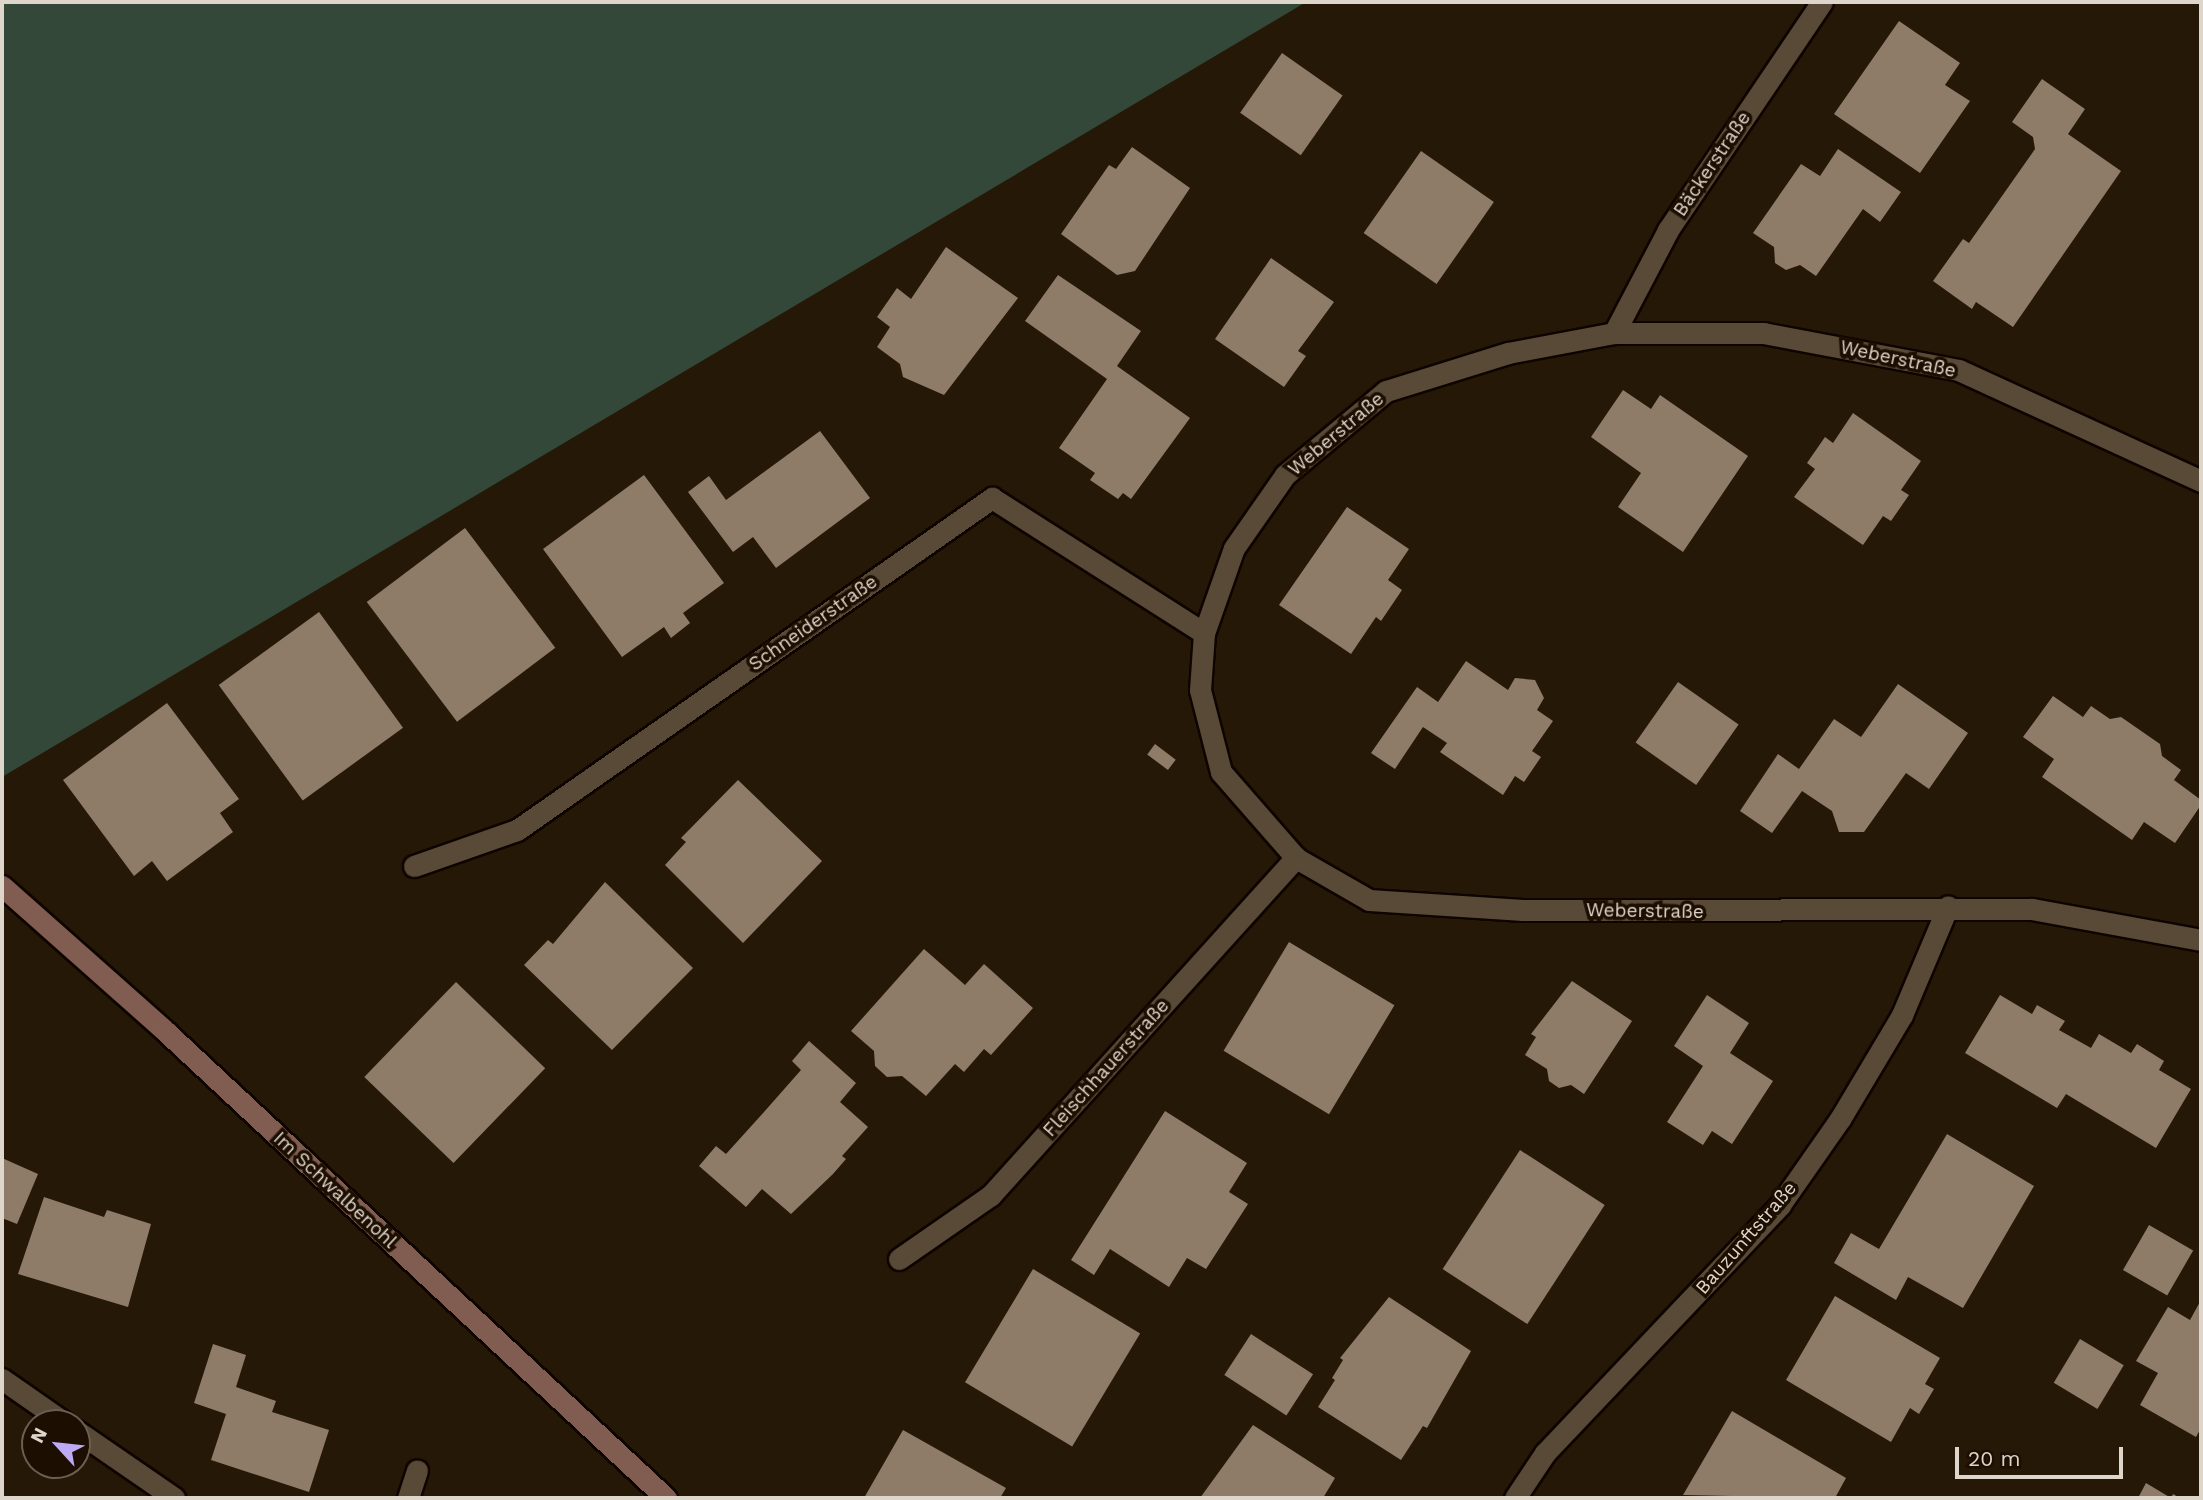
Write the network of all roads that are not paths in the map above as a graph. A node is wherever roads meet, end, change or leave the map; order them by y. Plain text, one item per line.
1 (1822, 2) edge
2 (1614, 333) junction
3 (2201, 481) edge
4 (1204, 633) junction
5 (1296, 858) junction
6 (414, 866) dead end
7 (2, 886) edge
8 (1948, 906) junction
9 (2201, 940) edge
10 (899, 1259) dead end
11 (2, 1379) edge
12 (45, 1409) edge
13 (91, 1441) edge
14 (417, 1470) dead end
15 (174, 1498) edge
16 (408, 1498) edge
17 (666, 1498) edge
18 (1515, 1498) edge

1 - 2 street, Bäckerstraße
2 - 3 street, Weberstraße
2 - 4 street, Weberstraße
4 - 5 street, Weberstraße
4 - 6 street, Schneiderstraße
5 - 8 street, Weberstraße
5 - 10 street, Fleischhauerstraße
7 - 17 street, Im Schwalbenohl
8 - 9 street, Weberstraße
8 - 18 street, Bauzunftstraße
11 - 12 street
13 - 15 street
14 - 16 street

